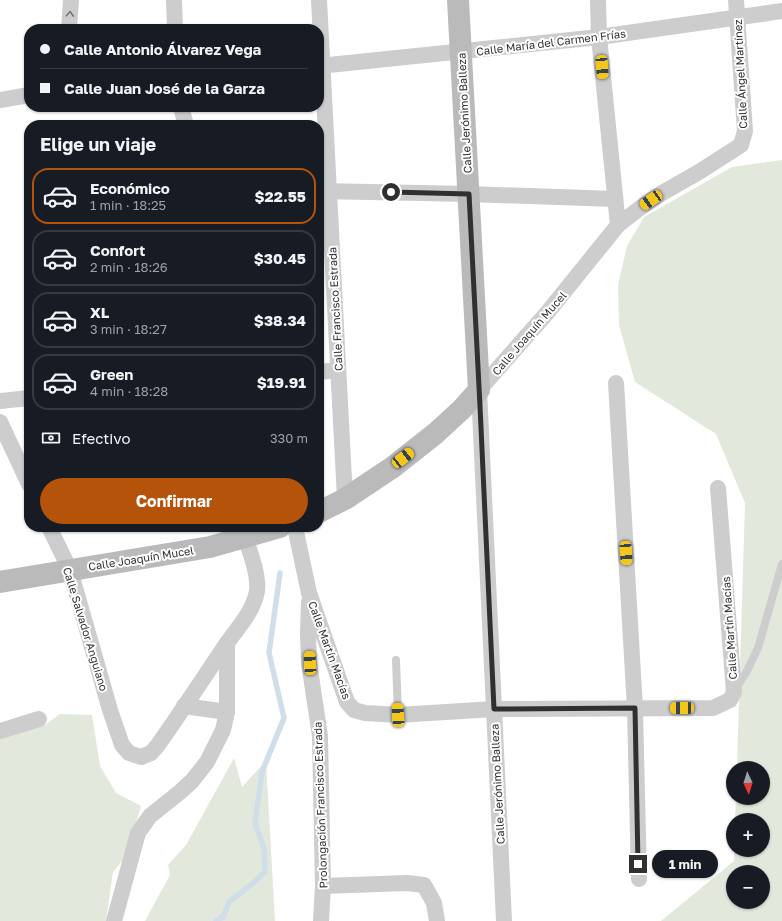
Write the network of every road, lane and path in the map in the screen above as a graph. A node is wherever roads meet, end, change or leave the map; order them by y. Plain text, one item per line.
1 (71, 0) edge
2 (174, 0) edge
3 (319, 0) edge
4 (458, 0) edge
5 (598, 0) edge
6 (736, 0) edge
7 (782, 11) edge
8 (737, 17) junction
9 (69, 24) edge
10 (175, 24) edge
11 (320, 24) edge
12 (600, 37) junction
13 (460, 52) junction
14 (324, 66) edge
15 (24, 96) edge
16 (0, 100) edge
17 (324, 191) edge
18 (469, 194) junction
19 (616, 198) junction
20 (618, 225) junction
21 (600, 248) joint
22 (338, 370) junction
23 (324, 371) edge
24 (616, 383) dead end
25 (479, 390) junction
26 (24, 399) edge
27 (0, 401) edge
28 (0, 422) edge
29 (24, 473) edge
30 (718, 488) dead end
31 (345, 499) junction
32 (324, 510) edge
33 (51, 532) edge
34 (262, 532) edge
35 (296, 532) edge
36 (245, 537) junction
37 (782, 564) edge
38 (70, 570) junction
39 (0, 582) edge
40 (309, 593) junction
41 (227, 643) junction
42 (396, 660) dead end
43 (734, 692) junction
44 (184, 706) junction
45 (635, 708) junction
46 (494, 709) junction
47 (227, 712) junction
48 (398, 715) junction
49 (39, 719) dead end
50 (0, 731) edge
51 (638, 879) dead end
52 (323, 886) junction
53 (114, 921) edge
54 (321, 921) edge
55 (437, 921) edge
56 (504, 921) edge

9 -> 1 street
2 - 10 street
3 - 11 street, Calle Francisco Estrada
4 - 13 street, Calle Jerónimo Balleza
5 - 12 street
6 - 8 street, Calle Ángel Martínez
7 - 8 street, Calle María del Carmen Frías
8 - 12 street, Calle María del Carmen Frías
8 - 20 street, Calle Ángel Martínez
12 - 13 street, Calle María del Carmen Frías
12 - 19 street
13 - 14 street, Calle María del Carmen Frías
13 - 18 street, Calle Jerónimo Balleza
15 - 16 street
17 - 18 street
17 - 22 street, Calle Francisco Estrada
18 - 19 street
18 - 25 street, Calle Jerónimo Balleza
19 - 20 street
20 - 21 street, Calle Ángel Martínez
21 - 25 street, Calle Joaquín Mucel
22 - 23 street
22 - 31 street, Calle Francisco Estrada
24 - 45 street
25 - 31 street, Calle Joaquín Mucel
25 - 46 street, Calle Jerónimo Balleza
26 - 27 street
28 - 29 street
30 - 43 street, Calle Martín Macías
31 - 32 street, Calle Joaquín Mucel
33 - 38 street, Calle Salvador Anguiano
34 - 36 street, Calle Joaquín Mucel
35 - 40 street, Calle Martín Macías
36 - 38 street, Calle Joaquín Mucel
36 - 41 street
37 - 43 lane
38 - 39 street, Calle Joaquín Mucel
38 - 44 street, Calle Salvador Anguiano
40 - 48 street, Calle Martín Macías
40 - 52 street, Prolongación Francisco Estrada
41 - 44 street
41 - 47 street
42 - 48 lane
43 - 45 street, Calle Martín Macías
44 - 47 street
45 - 46 street, Calle Martín Macías
45 - 51 street
46 - 48 street, Calle Martín Macías
46 - 56 street, Calle Jerónimo Balleza
47 - 53 street
49 - 50 street
52 - 54 street, Prolongación Francisco Estrada
52 - 55 street

